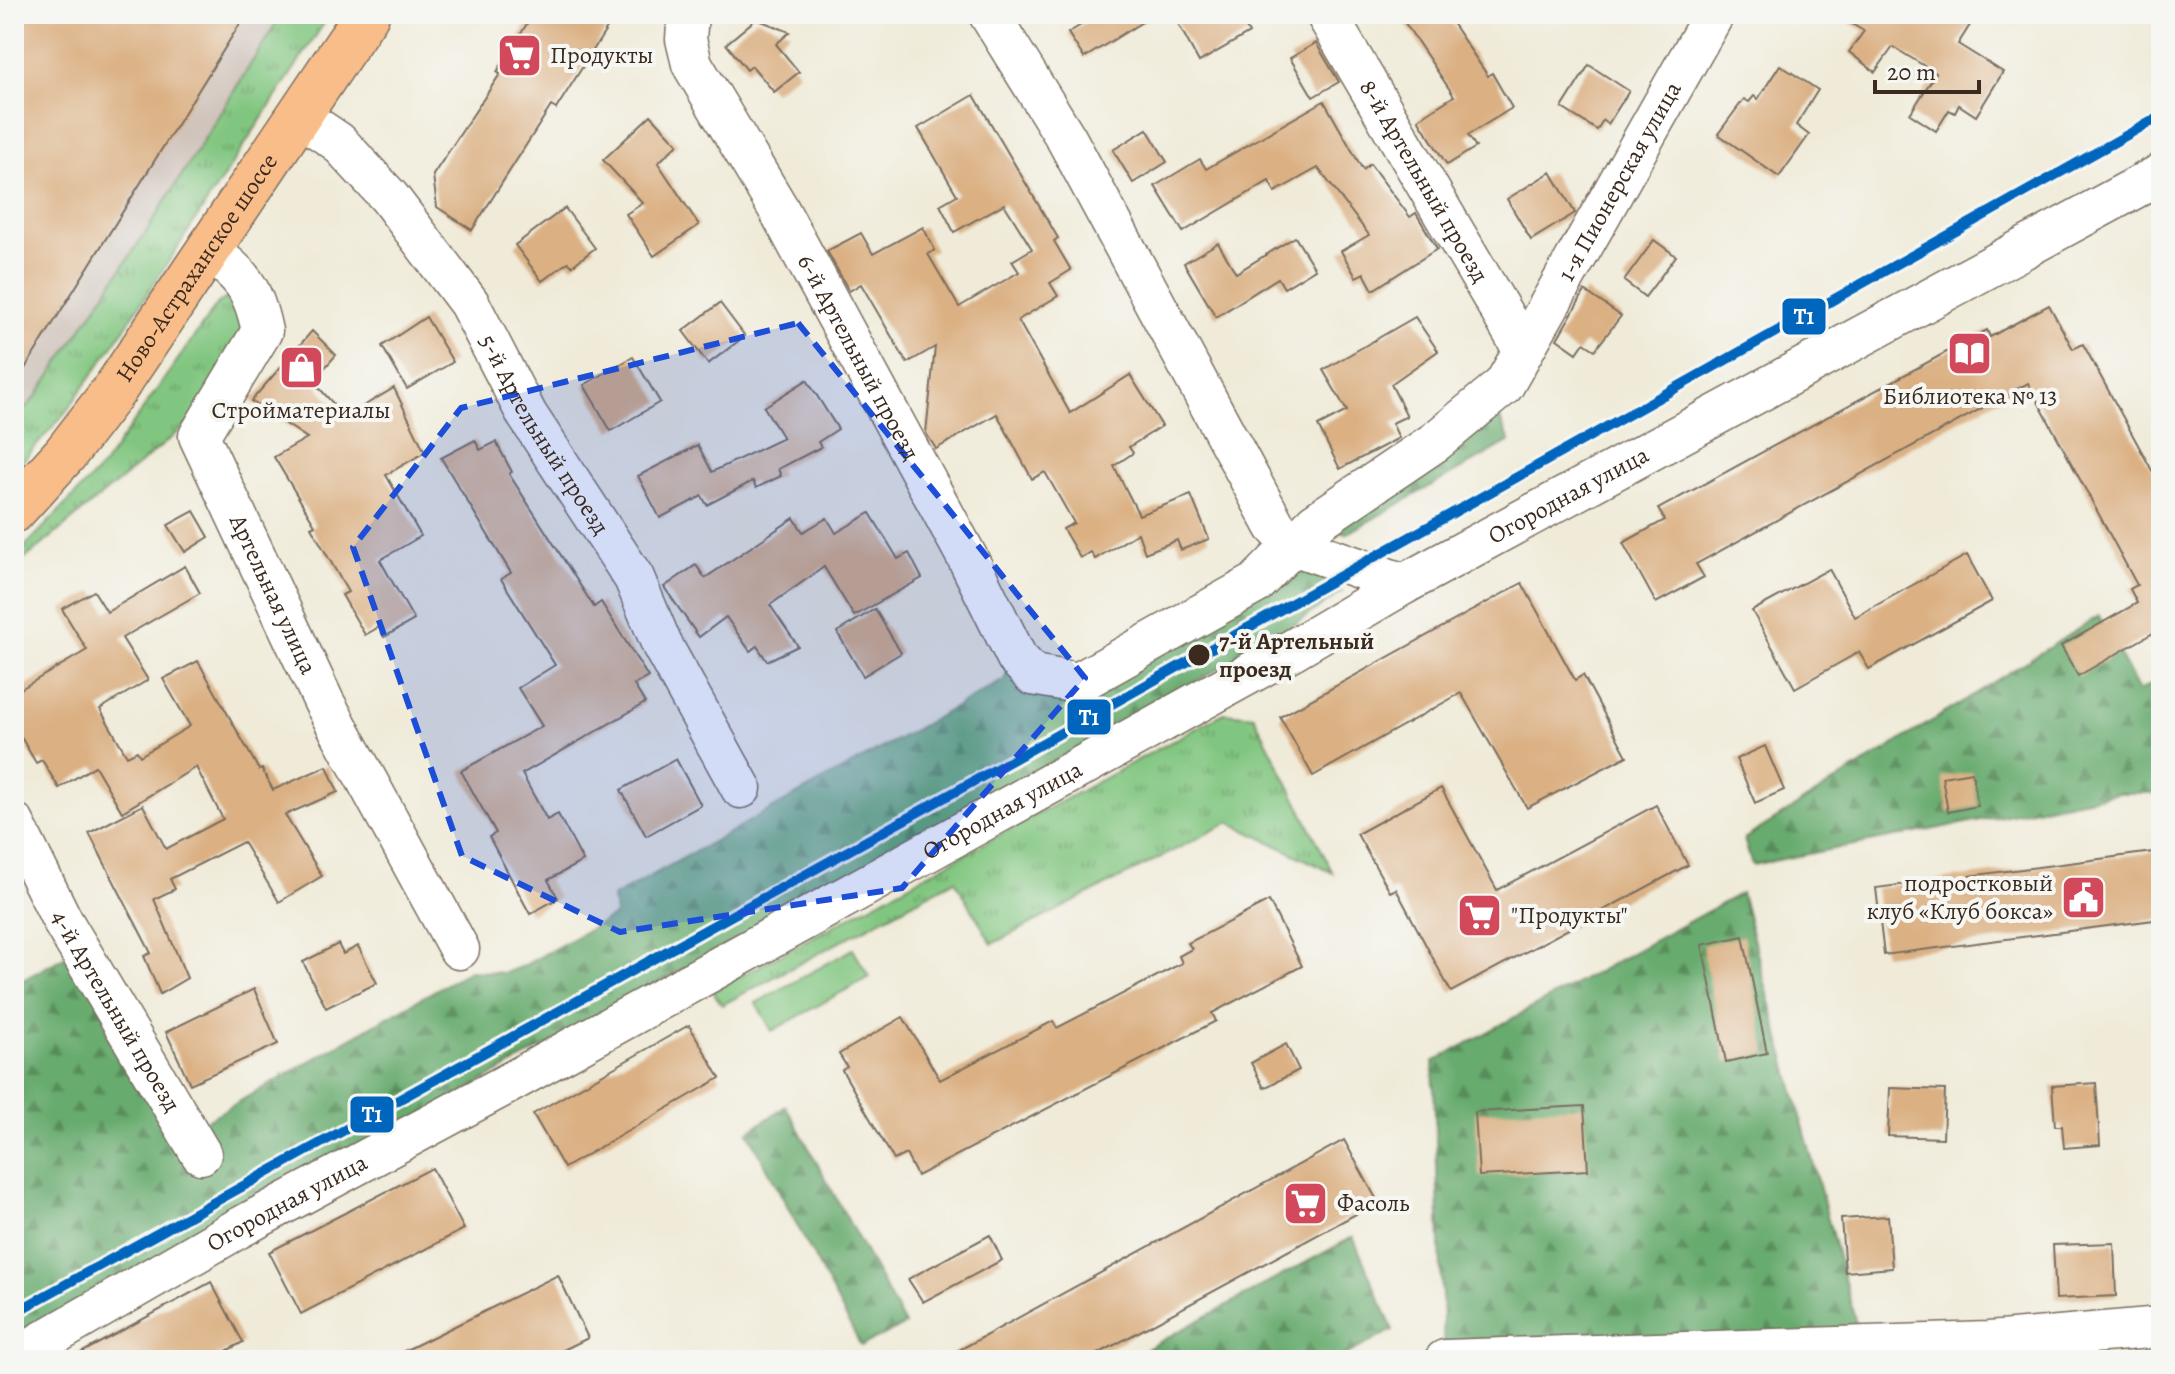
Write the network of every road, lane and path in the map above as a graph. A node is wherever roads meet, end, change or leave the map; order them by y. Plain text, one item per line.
1 (367, 14) edge
2 (989, 14) edge
3 (1326, 14) edge
4 (1714, 14) edge
5 (687, 27) edge
6 (301, 117) junction
7 (2161, 174) edge
8 (208, 250) junction
9 (1523, 349) junction
10 (14, 510) edge
11 (1293, 545) junction
12 (1404, 584) junction
13 (1033, 675) joint
14 (741, 788) dead end
15 (14, 823) edge
16 (459, 949) dead end
17 (201, 1154) dead end
18 (2161, 1327) edge
19 (14, 1358) edge
20 (1445, 1360) edge

1 - 6 main road, Ново-Астраханское шоссе
2 - 11 street
3 - 9 street, 8-й Артельный проезд
4 - 9 street, 1-я Пионерская улица
5 - 13 street, 6-й Артельный проезд
6 - 8 main road, Ново-Астраханское шоссе
6 - 14 street, 5-й Артельный проезд
7 - 12 street, Огородная улица
8 - 10 main road, Ново-Астраханское шоссе
8 - 16 street, Артельная улица
9 - 11 street, 1-я Пионерская улица
11 - 12 street
11 - 13 street, 1-я Пионерская улица
12 - 19 street, Огородная улица
15 - 17 street, 4-й Артельный проезд
18 - 20 street

